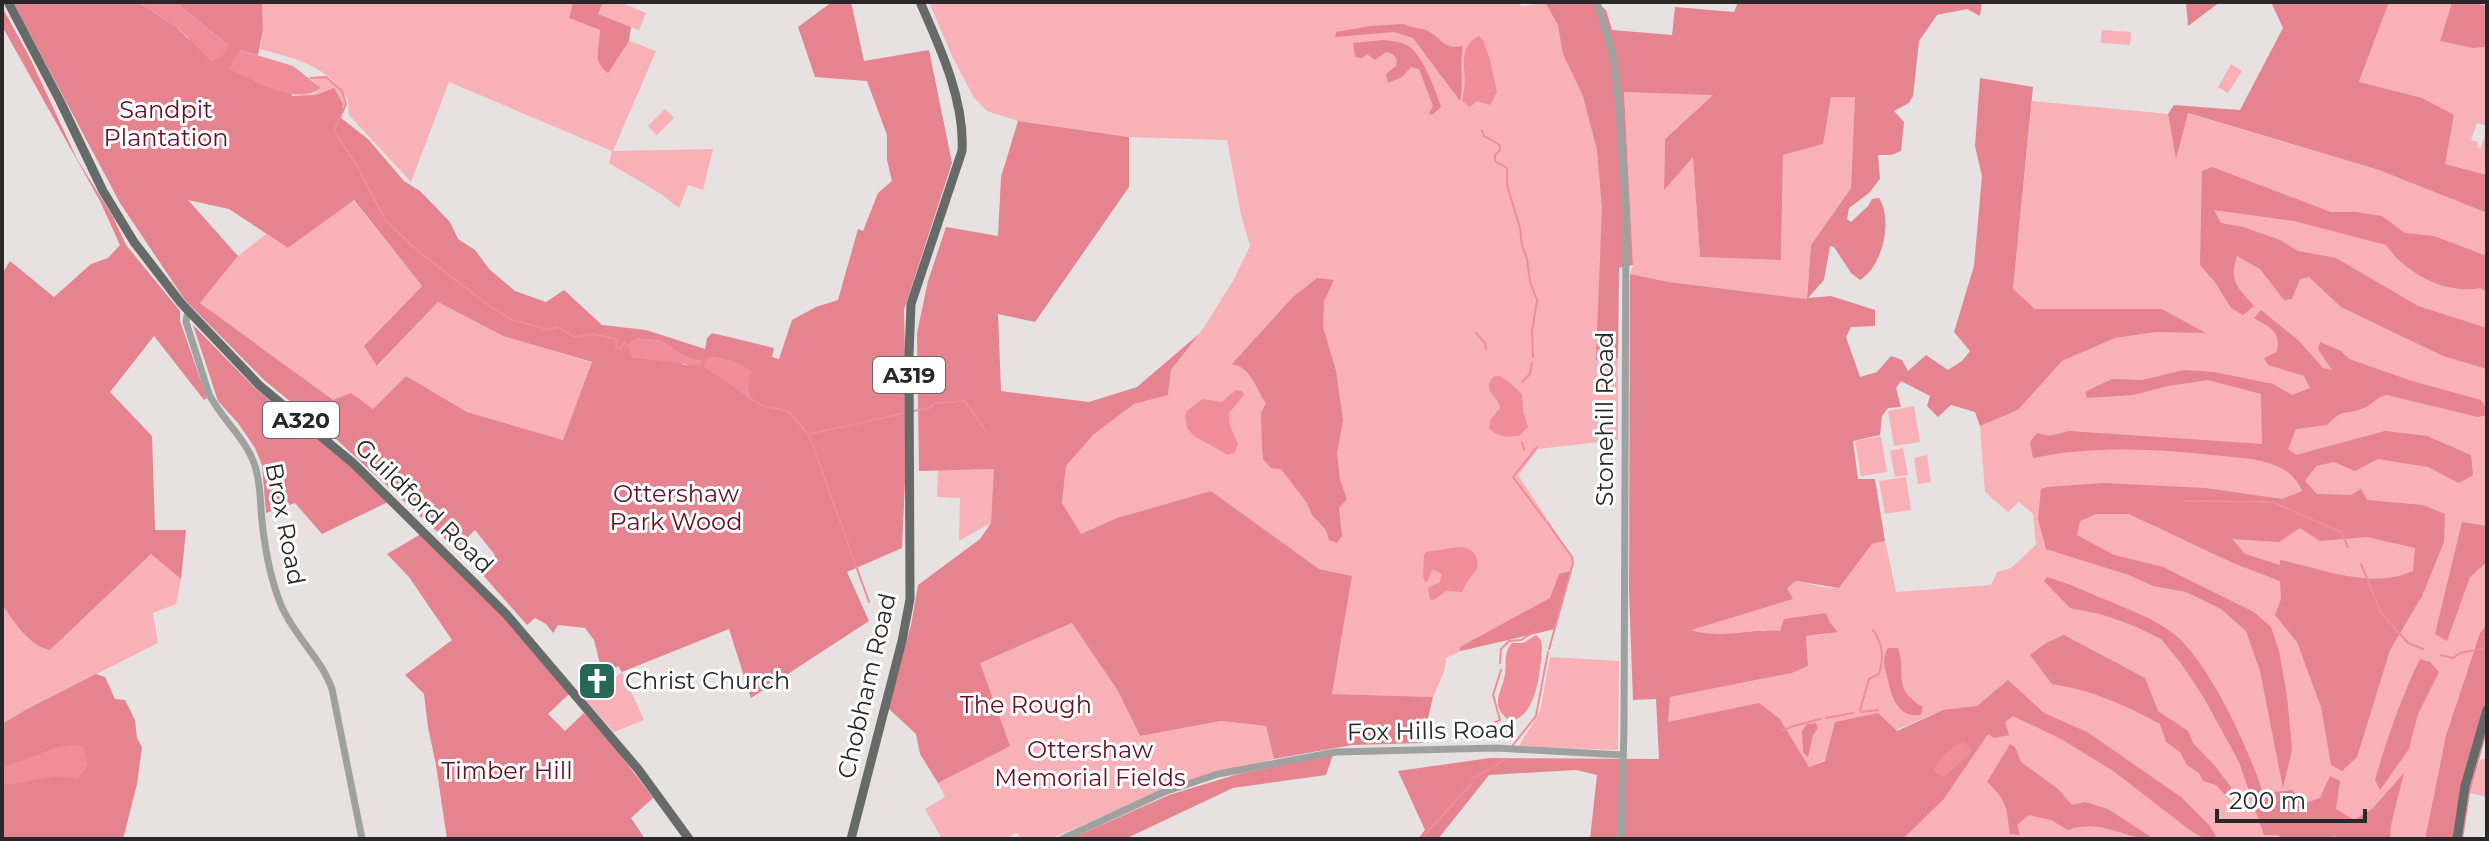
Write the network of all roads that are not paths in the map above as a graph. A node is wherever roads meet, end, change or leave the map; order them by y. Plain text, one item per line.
1 (8, 2) edge
2 (920, 2) edge
3 (1597, 2) edge
4 (188, 311) junction
5 (2487, 710) edge
6 (1623, 755) junction
7 (362, 839) edge
8 (689, 839) edge
9 (851, 839) edge
10 (1062, 839) edge
11 (1621, 839) edge
12 (2457, 839) edge

1 - 4 main road, Guildford Road / A320
2 - 9 main road, Chobham Road / A319
3 - 6 street, Stonehill Road
4 - 7 street, Brox Road
4 - 8 main road, Guildford Road / A320
5 - 12 main road
6 - 10 street, Fox Hills Road
6 - 11 street, Stonehill Road

